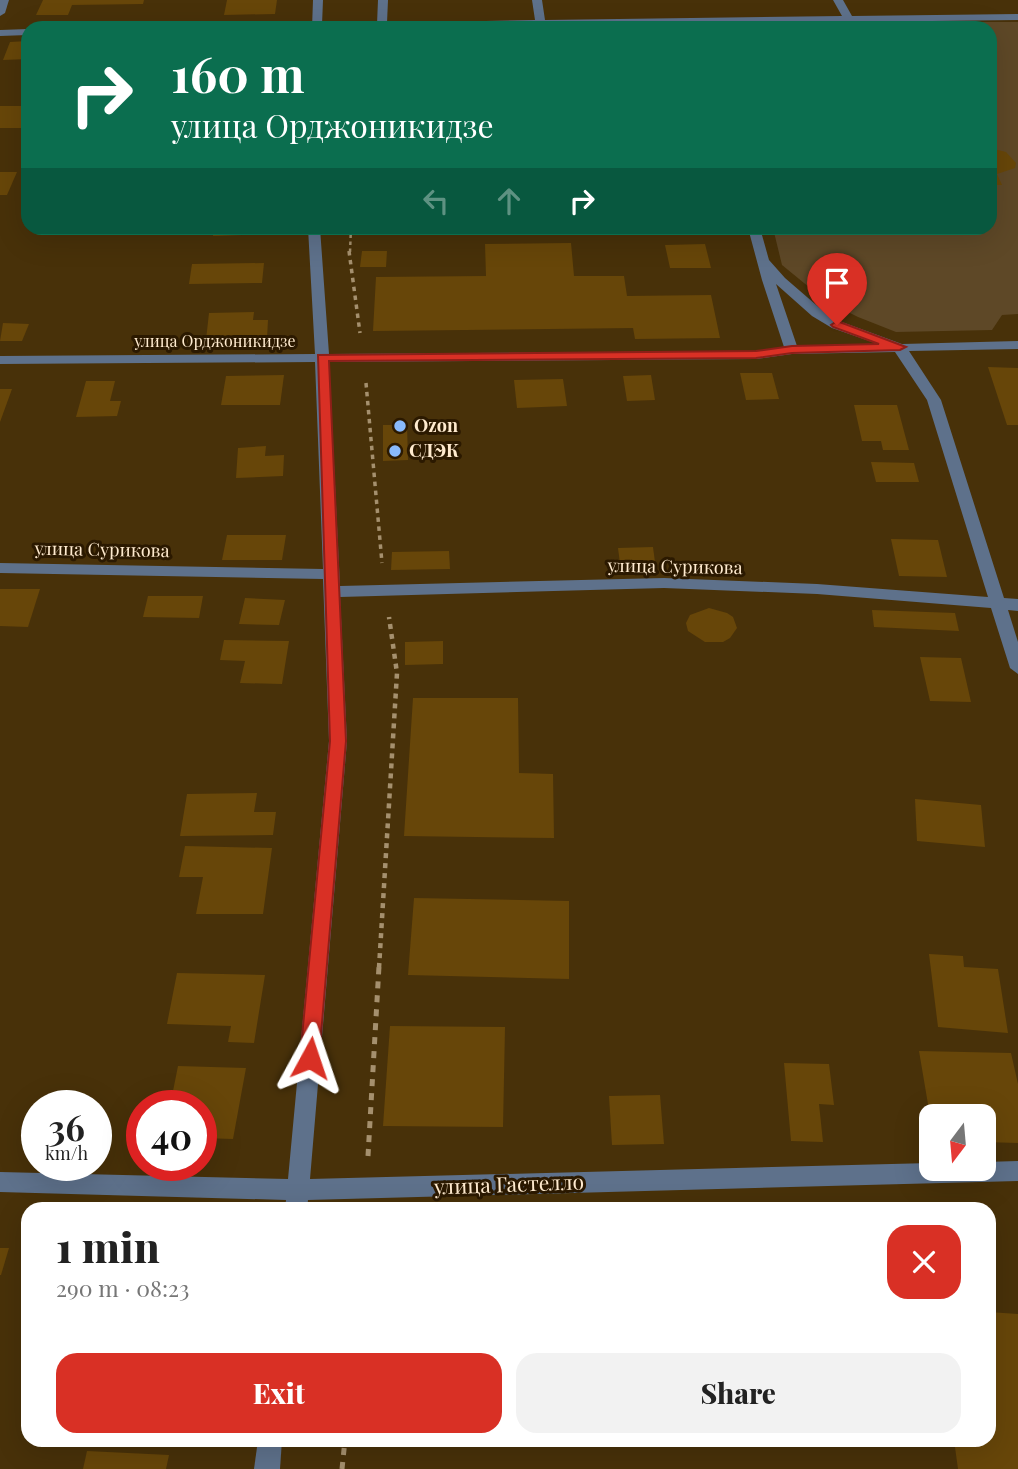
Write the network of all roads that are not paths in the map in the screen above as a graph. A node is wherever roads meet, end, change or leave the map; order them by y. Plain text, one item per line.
1 (4, 0) edge
2 (318, 0) edge
3 (383, 0) edge
4 (537, 0) edge
5 (838, 0) edge
6 (0, 13) edge
7 (1018, 17) edge
8 (848, 18) junction
9 (318, 21) edge
10 (382, 21) edge
11 (540, 21) edge
12 (774, 21) edge
13 (21, 32) edge
14 (0, 33) edge
15 (314, 235) edge
16 (756, 235) edge
17 (762, 261) junction
18 (1018, 345) edge
19 (900, 347) junction
20 (792, 350) junction
21 (322, 357) junction
22 (0, 360) edge
23 (0, 568) edge
24 (330, 583) junction
25 (1000, 604) junction
26 (1018, 605) edge
27 (1018, 668) edge
28 (1018, 1171) edge
29 (0, 1182) edge
30 (297, 1200) edge
31 (269, 1447) edge
32 (267, 1469) edge

1 - 6 street
2 - 9 street
3 - 10 street
4 - 11 street
5 - 8 street
7 - 8 street
8 - 12 street
13 - 14 street
15 - 21 street
16 - 17 street
17 - 19 street
17 - 20 street
18 - 19 street, улица Орджоникидзе
19 - 20 street, улица Орджоникидзе
19 - 25 street
20 - 21 street, улица Орджоникидзе
21 - 22 street, улица Орджоникидзе
21 - 24 street
23 - 24 street, улица Сурикова
24 - 25 street, улица Сурикова
24 - 30 street
25 - 26 street, улица Сурикова
25 - 27 street
28 - 30 street, улица Гастелло
29 - 30 street, улица Гастелло
31 - 32 street

